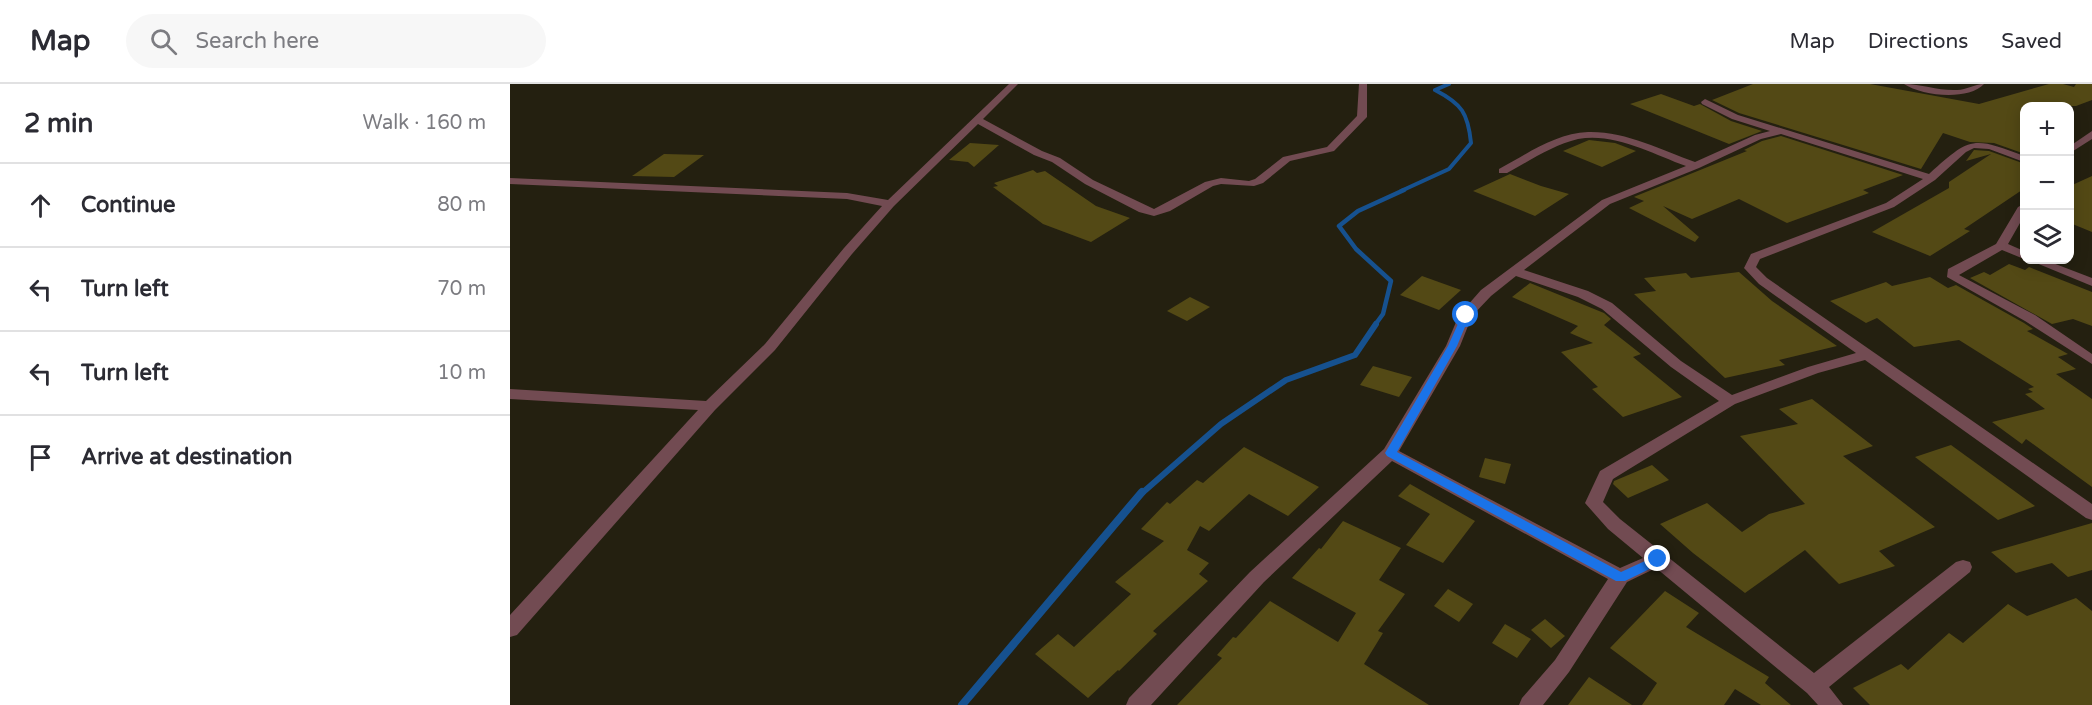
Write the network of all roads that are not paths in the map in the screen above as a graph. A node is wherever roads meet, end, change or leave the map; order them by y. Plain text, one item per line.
1 (1014, 84) edge
2 (1363, 84) edge
3 (1908, 84) edge
4 (1980, 84) edge
5 (1705, 102) dead end
6 (979, 121) junction
7 (1782, 131) junction
8 (2089, 138) edge
9 (2074, 147) edge
10 (2020, 157) edge
11 (1695, 166) junction
12 (1503, 171) dead end
13 (1931, 178) junction
14 (510, 181) edge
15 (890, 204) junction
16 (2023, 210) edge
17 (2001, 246) junction
18 (2020, 253) edge
19 (2045, 264) edge
20 (1514, 271) junction
21 (2092, 282) edge
22 (1865, 355) junction
23 (2092, 360) edge
24 (510, 394) edge
25 (1730, 401) junction
26 (710, 406) junction
27 (1390, 453) junction
28 (2092, 513) edge
29 (1658, 559) junction
30 (1963, 567) dead end
31 (1620, 577) junction
32 (510, 629) edge
33 (1814, 686) junction
34 (1137, 705) edge
35 (1530, 705) edge
36 (1832, 705) edge

1 - 6 street
2 - 6 street
3 - 4 street
5 - 7 street
6 - 15 street
7 - 11 street
7 - 13 street
8 - 9 street
10 - 13 street
11 - 12 street
11 - 20 street
13 - 22 street
14 - 15 street
15 - 26 street
16 - 17 street
17 - 18 street
17 - 23 street
19 - 21 street
20 - 25 street
20 - 27 street
22 - 25 street
22 - 28 street
24 - 26 street
25 - 29 street
26 - 32 street
27 - 31 street
27 - 34 street
29 - 31 street
29 - 33 street
30 - 33 street
31 - 35 street
33 - 36 street

